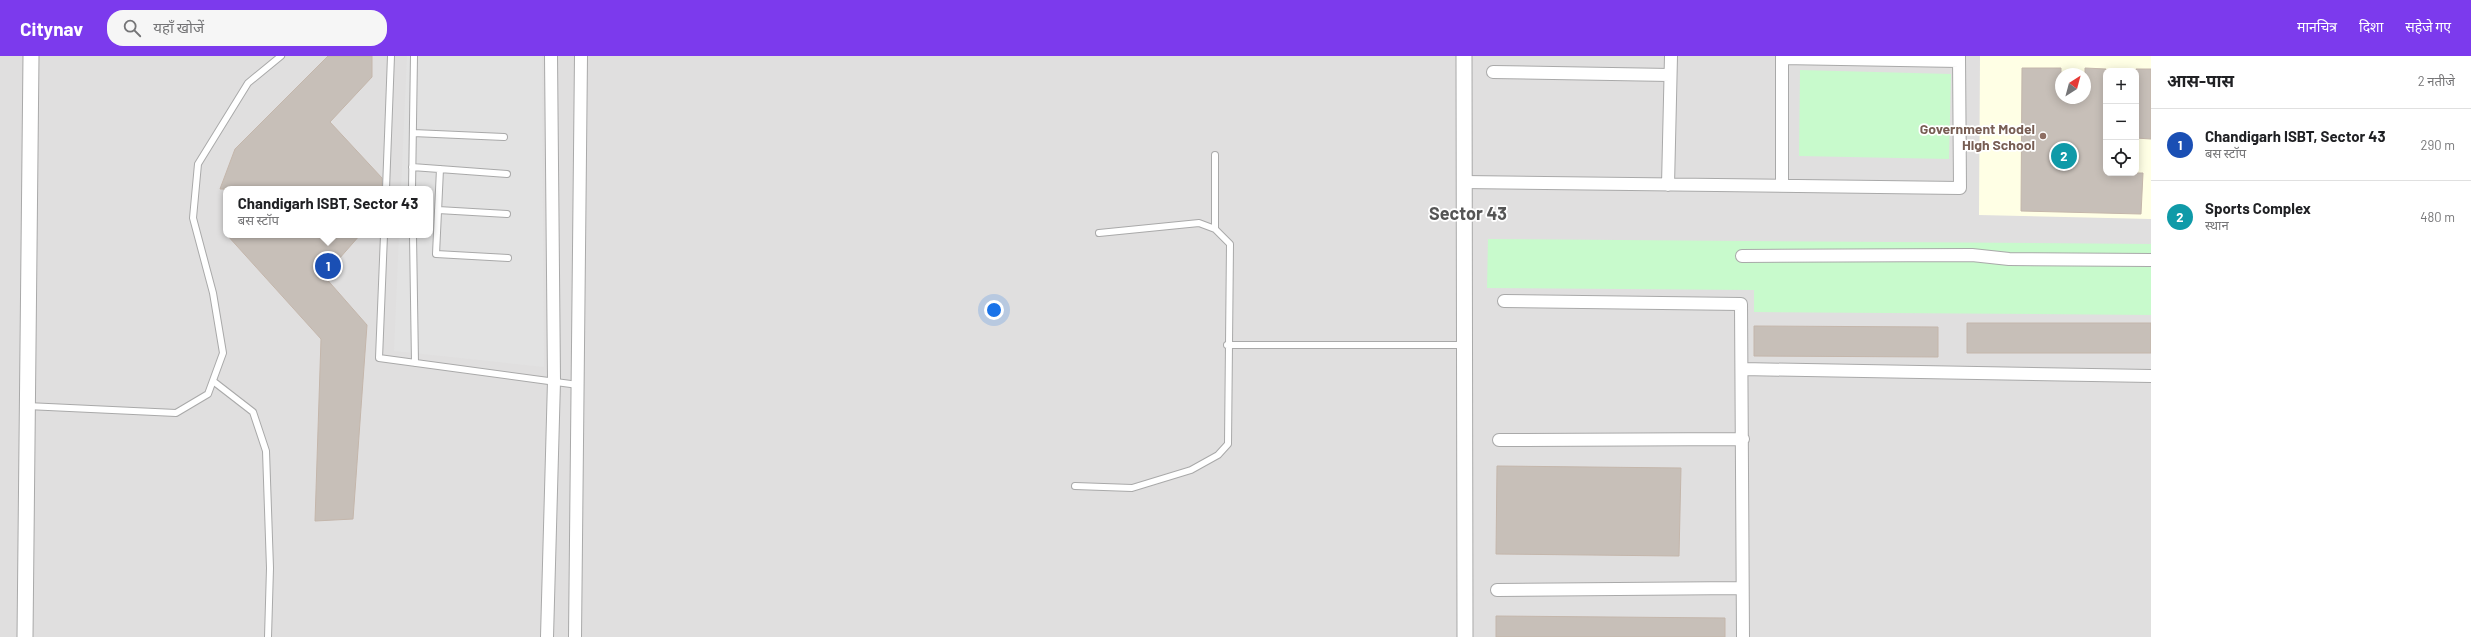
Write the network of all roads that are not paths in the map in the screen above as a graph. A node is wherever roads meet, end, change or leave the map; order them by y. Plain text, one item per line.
1 (31, 56) edge
2 (281, 56) edge
3 (391, 56) edge
4 (414, 56) edge
5 (551, 56) edge
6 (581, 56) edge
7 (1464, 56) edge
8 (1671, 56) edge
9 (1782, 57) edge
10 (1959, 59) edge
11 (1493, 72) dead end
12 (1670, 75) junction
13 (413, 133) junction
14 (504, 137) dead end
15 (1215, 155) dead end
16 (412, 167) junction
17 (440, 169) junction
18 (507, 174) dead end
19 (1464, 182) junction
20 (1668, 185) junction
21 (386, 186) edge
22 (412, 186) edge
23 (1782, 186) junction
24 (438, 210) junction
25 (507, 214) dead end
26 (1215, 229) junction
27 (1099, 233) dead end
28 (384, 238) edge
29 (413, 238) edge
30 (1742, 256) dead end
31 (508, 258) dead end
32 (2151, 260) edge
33 (1504, 301) dead end
34 (1227, 345) junction
35 (1463, 345) junction
36 (415, 363) junction
37 (1742, 369) junction
38 (2151, 376) edge
39 (213, 381) junction
40 (554, 381) junction
41 (578, 385) junction
42 (27, 406) junction
43 (1742, 439) junction
44 (1499, 440) dead end
45 (1075, 486) dead end
46 (1742, 588) junction
47 (1497, 590) dead end
48 (25, 637) edge
49 (268, 637) edge
50 (547, 637) edge
51 (575, 637) edge
52 (1465, 637) edge
53 (1743, 637) edge

1 - 42 street
2 - 39 lane
3 - 21 lane
4 - 13 lane
5 - 40 street
6 - 41 street
7 - 19 street
8 - 12 street
9 - 10 street
9 - 23 street
10 - 23 street
11 - 12 street
12 - 20 street
13 - 14 lane
13 - 16 lane
15 - 26 lane
16 - 17 lane
16 - 22 lane
17 - 18 lane
17 - 24 lane
19 - 20 street
19 - 35 street
20 - 23 street
24 - 25 lane
24 - 31 lane
26 - 27 lane
26 - 34 lane
28 - 36 lane
29 - 36 lane
30 - 32 street
33 - 37 street
34 - 35 lane
34 - 45 lane
35 - 52 street
36 - 40 lane
37 - 38 street
37 - 43 street
39 - 42 lane
39 - 49 lane
40 - 41 lane
40 - 50 street
41 - 51 street
42 - 48 street
43 - 44 street
43 - 46 street
46 - 47 street
46 - 53 street

